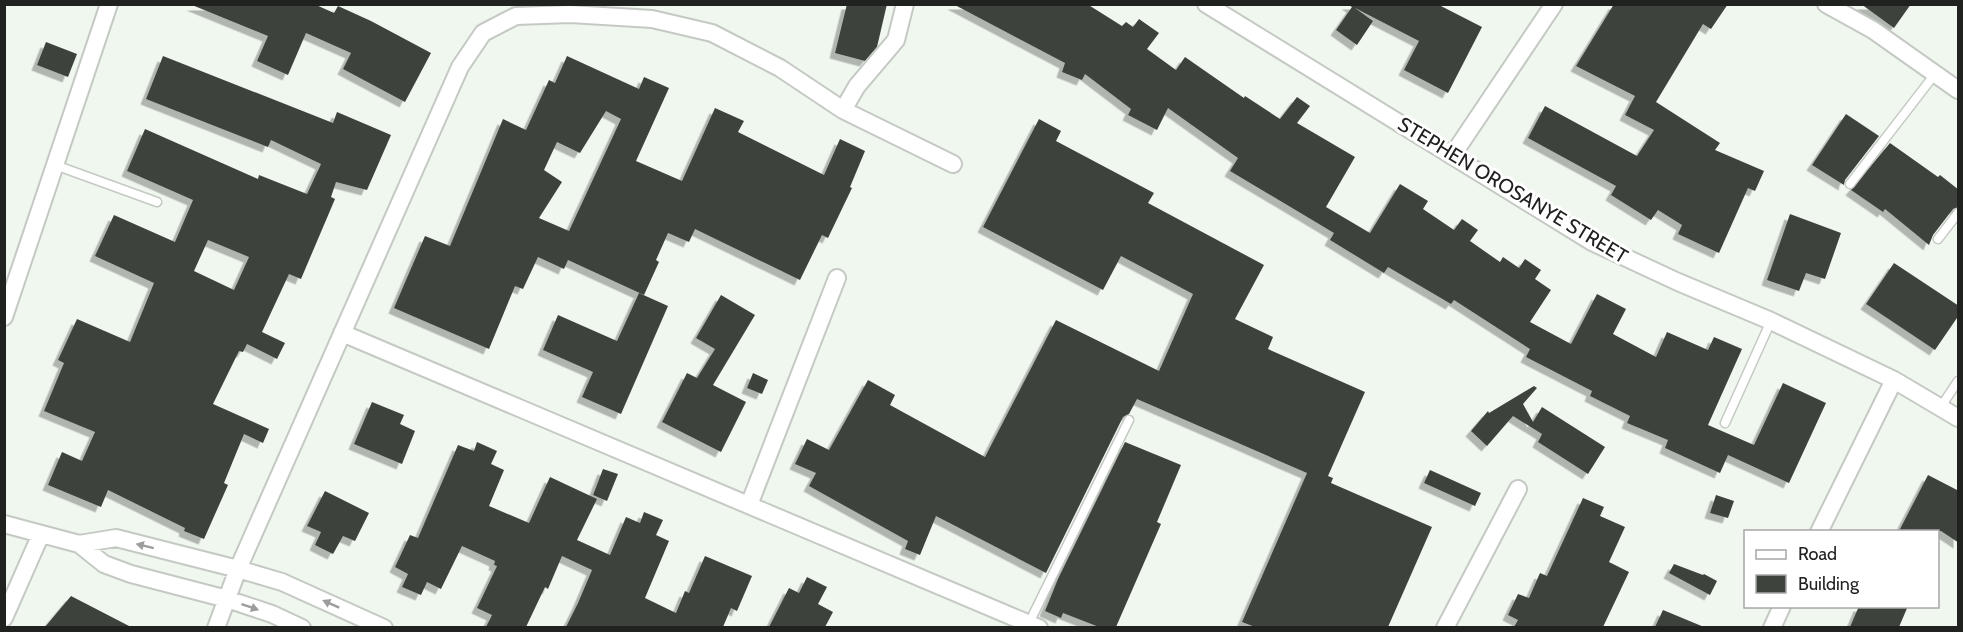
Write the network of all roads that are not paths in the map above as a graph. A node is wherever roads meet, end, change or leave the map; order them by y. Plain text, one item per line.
1 (109, 4) edge
2 (905, 4) edge
3 (1206, 4) edge
4 (1554, 4) edge
5 (1826, 4) edge
6 (1935, 74) junction
7 (1959, 90) edge
8 (843, 110) junction
9 (1452, 156) junction
10 (953, 164) dead end
11 (55, 165) junction
12 (1850, 184) dead end
13 (157, 202) dead end
14 (1959, 213) edge
15 (1938, 239) dead end
16 (837, 278) dead end
17 (4, 317) edge
18 (1771, 321) junction
19 (342, 333) junction
20 (1894, 380) junction
21 (1959, 381) edge
22 (1940, 408) junction
23 (1959, 418) edge
24 (1129, 420) dead end
25 (1725, 423) dead end
26 (1518, 489) dead end
27 (749, 505) junction
28 (4, 524) edge
29 (1819, 530) edge
30 (41, 534) junction
31 (79, 544) junction
32 (238, 569) junction
33 (227, 599) junction
34 (1781, 608) edge
35 (4, 618) edge
36 (1034, 625) edge
37 (216, 627) edge
38 (302, 627) edge
39 (384, 627) edge
40 (1445, 627) edge
41 (1772, 627) edge

1 - 11 street
2 - 8 street
3 - 9 street, STEPHEN OROSANYE STREET
4 - 9 street
5 - 6 street
6 - 7 street
6 - 12 lane
8 - 10 street
8 - 19 street
9 - 18 street, STEPHEN OROSANYE STREET
11 - 13 lane
11 - 17 street
14 - 15 lane
16 - 27 street
18 - 20 street, STEPHEN OROSANYE STREET
18 - 25 lane
19 - 27 street
19 - 32 street
20 - 22 street, STEPHEN OROSANYE STREET
20 - 29 street
21 - 22 lane
22 - 23 street, STEPHEN OROSANYE STREET
24 - 36 lane
26 - 40 street
27 - 36 street
28 - 30 street
30 - 31 street
30 - 35 street
32 -> 31 street
31 - 33 street
32 - 33 street
39 -> 32 street
33 - 37 street
33 -> 38 street
34 - 41 street

